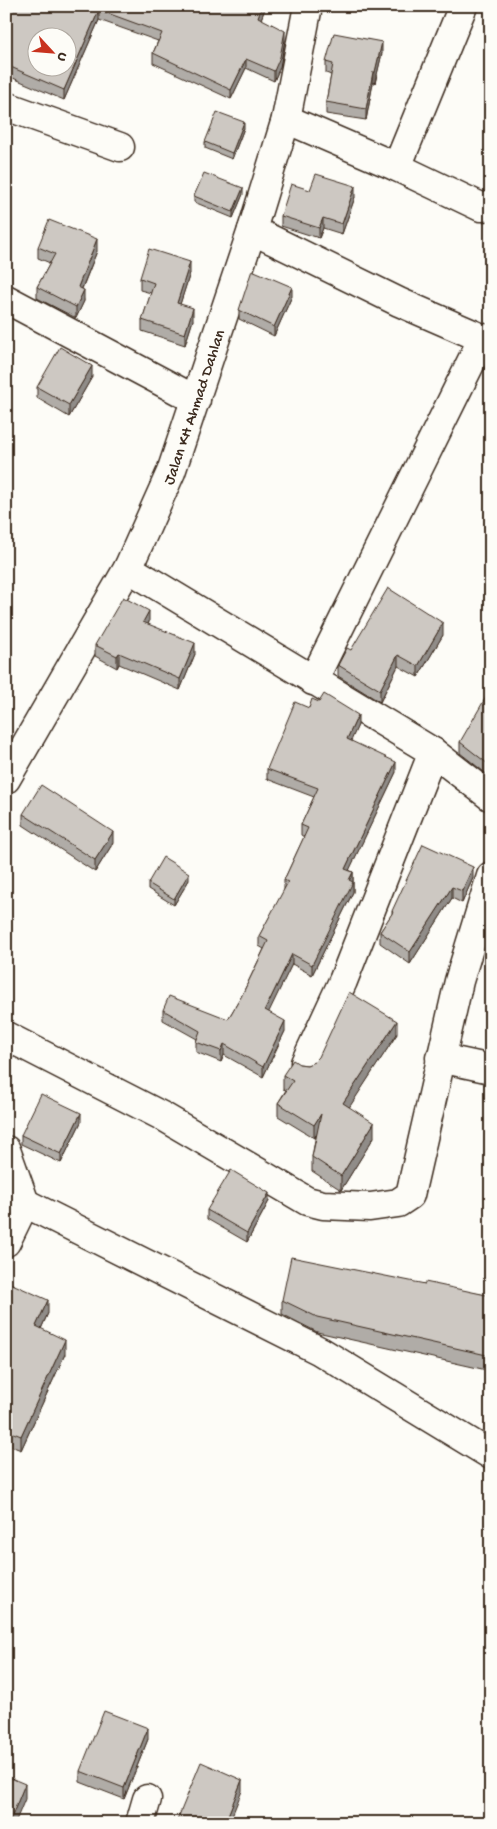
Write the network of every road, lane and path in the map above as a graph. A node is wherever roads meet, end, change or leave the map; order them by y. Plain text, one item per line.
1 (308, 6) edge
2 (463, 6) edge
3 (6, 106) edge
4 (286, 119) junction
5 (120, 148) dead end
6 (397, 166) junction
7 (491, 206) edge
8 (252, 230) junction
9 (6, 299) edge
10 (487, 340) edge
11 (196, 400) junction
12 (128, 568) junction
13 (313, 681) junction
14 (433, 752) junction
15 (6, 779) edge
16 (490, 792) edge
17 (491, 876) edge
18 (6, 1036) edge
19 (440, 1058) junction
20 (305, 1063) edge
21 (491, 1069) edge
22 (6, 1150) edge
23 (16, 1202) edge
24 (6, 1242) edge
25 (491, 1455) edge

1 - 4 street, Jalan KH Ahmad Dahlan
2 - 6 street
3 - 5 street
4 - 6 street
4 - 8 street, Jalan KH Ahmad Dahlan
6 - 7 street
8 - 10 street
8 - 11 street, Jalan KH Ahmad Dahlan
9 - 11 street
10 - 13 street
11 - 12 street, Jalan KH Ahmad Dahlan
12 - 13 street
12 - 15 street, Jalan KH Ahmad Dahlan
13 - 14 street
14 - 16 street
14 - 20 street
17 - 19 street
18 - 19 street
19 - 21 street
22 - 23 street
23 - 24 street
23 - 25 street

